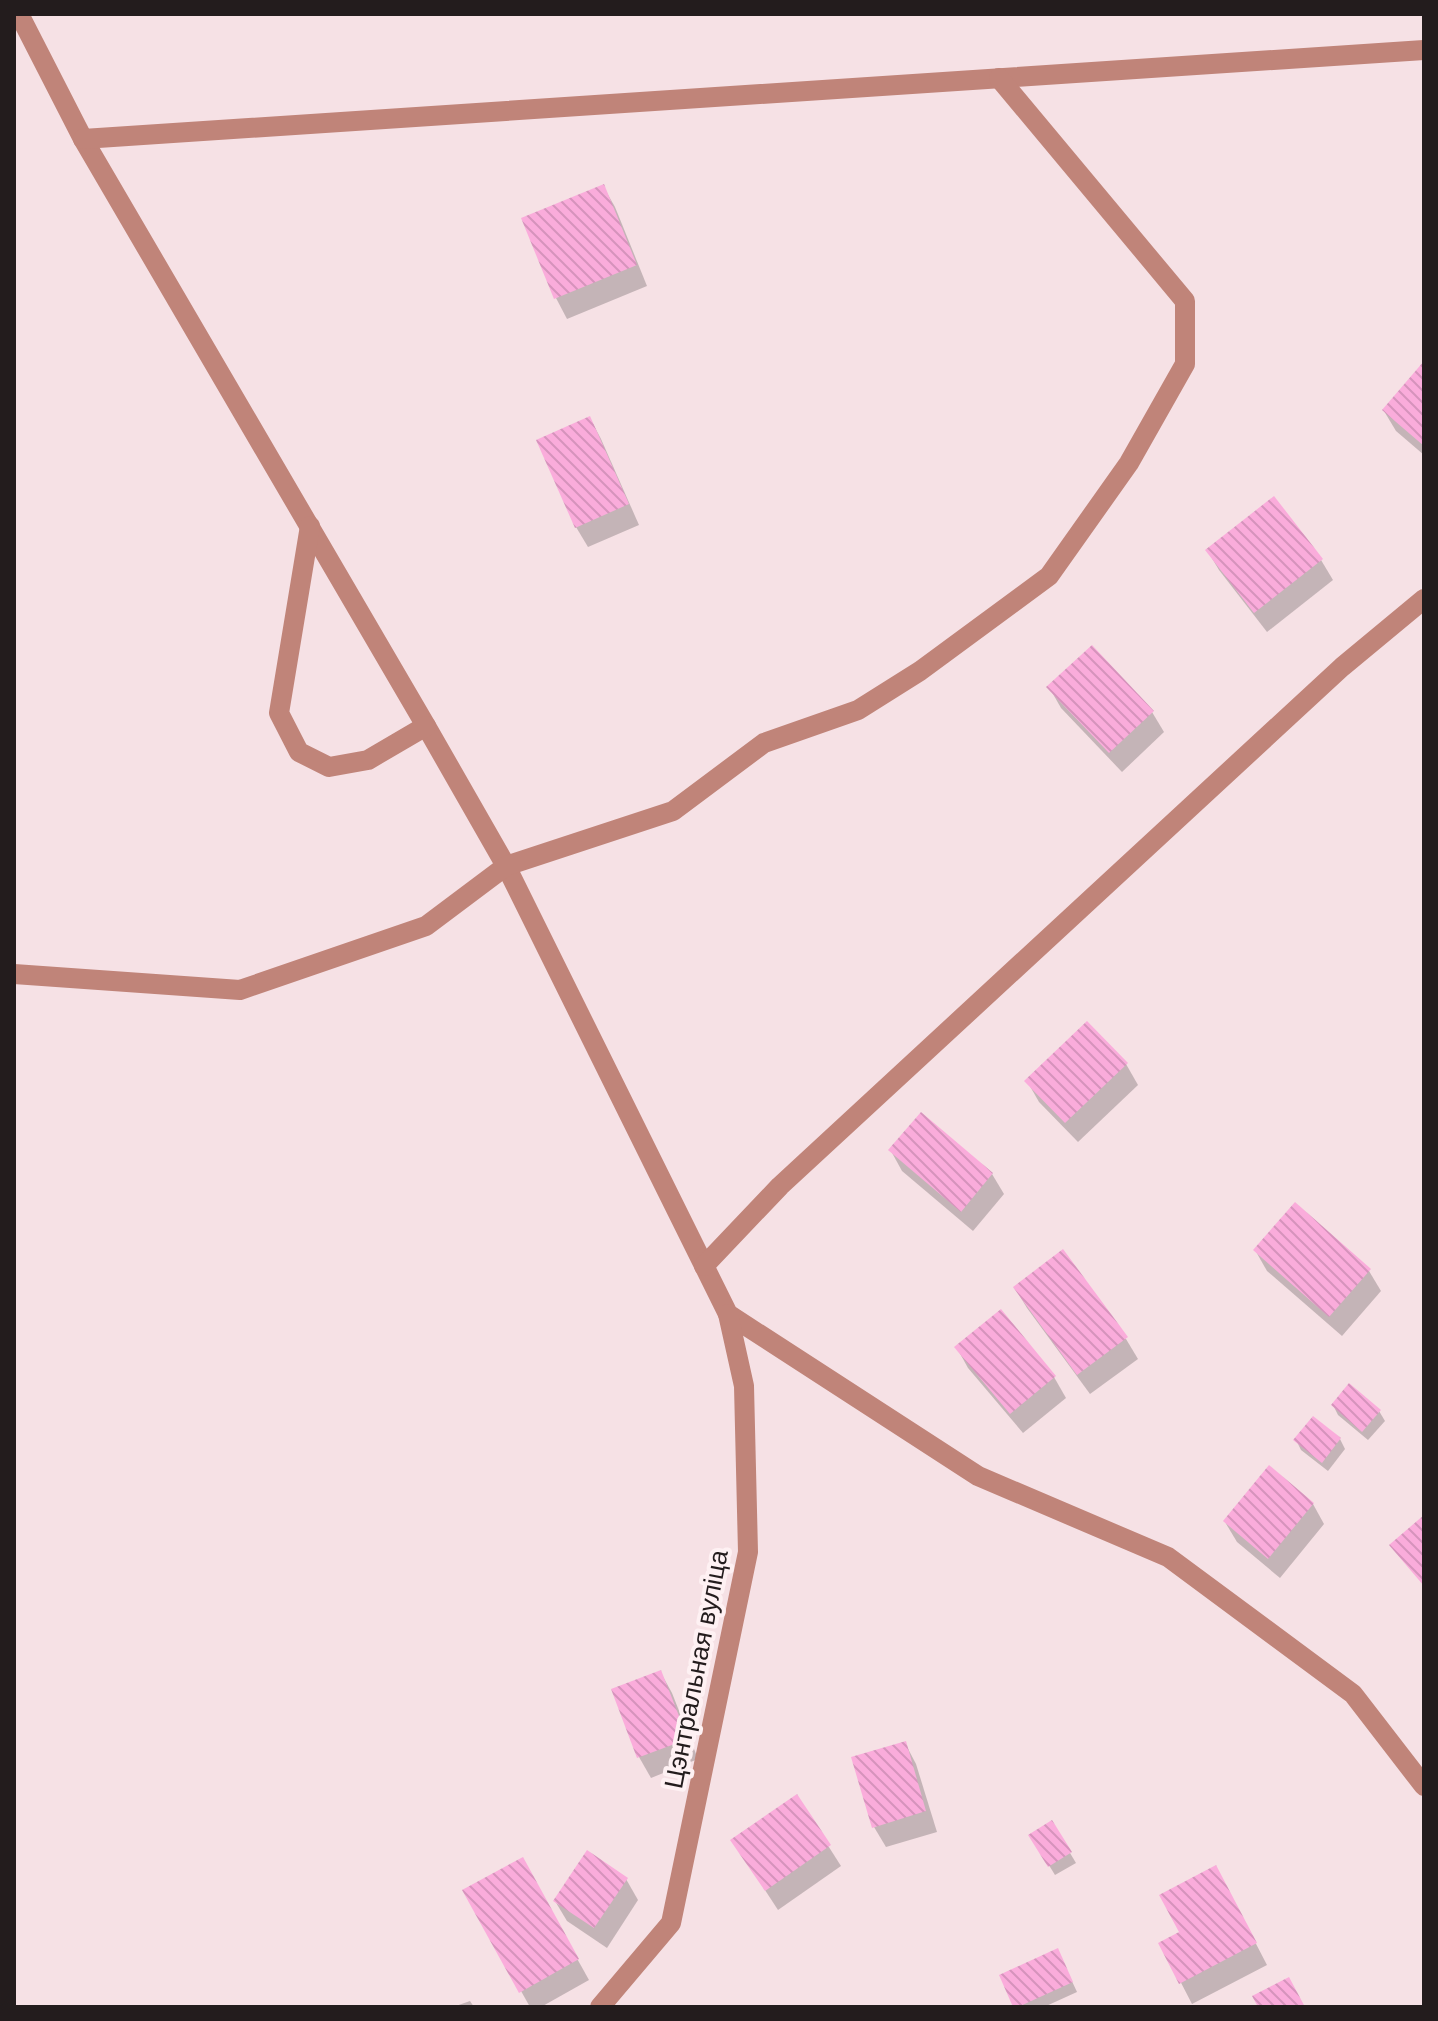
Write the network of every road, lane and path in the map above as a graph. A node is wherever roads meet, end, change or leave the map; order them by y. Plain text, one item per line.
1 (19, 14) edge
2 (1424, 50) edge
3 (999, 78) junction
4 (83, 139) junction
5 (310, 526) junction
6 (1424, 599) edge
7 (426, 726) junction
8 (506, 866) junction
9 (14, 974) edge
10 (704, 1266) junction
11 (728, 1314) junction
12 (1424, 1786) edge
13 (600, 2007) edge

1 - 4 street, Цэнтральная вуліца
2 - 3 street
3 - 4 street
3 - 8 street
4 - 5 street, Цэнтральная вуліца
5 - 7 street, Цэнтральная вуліца
5 - 7 street
6 - 10 street
7 - 8 street, Цэнтральная вуліца
8 - 9 street
8 - 10 street, Цэнтральная вуліца
10 - 11 street, Цэнтральная вуліца
11 - 12 street
11 - 13 street, Цэнтральная вуліца

